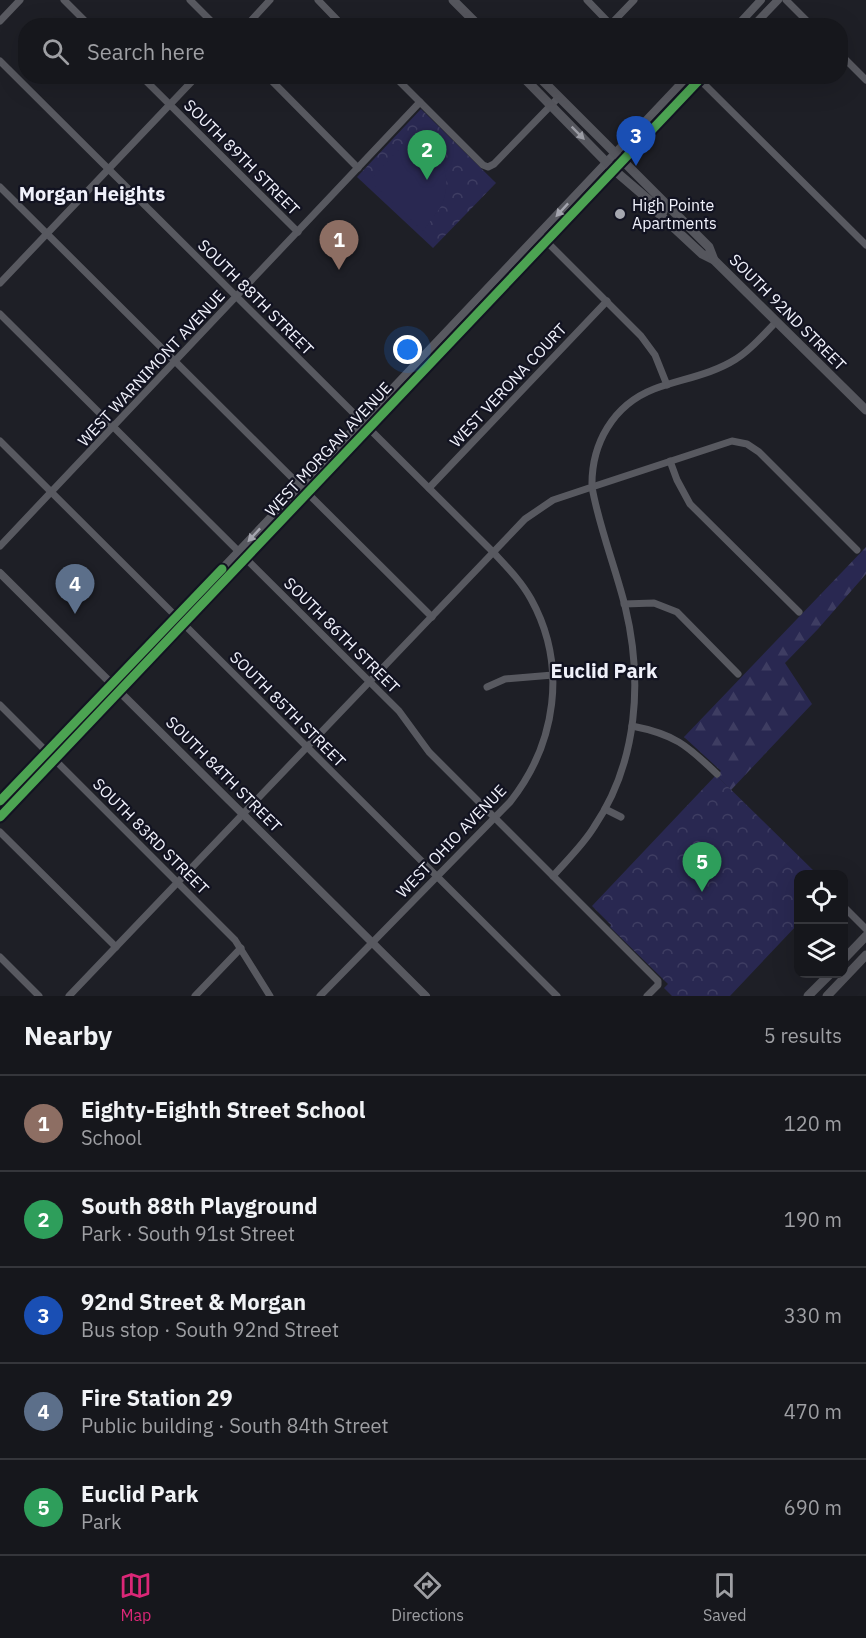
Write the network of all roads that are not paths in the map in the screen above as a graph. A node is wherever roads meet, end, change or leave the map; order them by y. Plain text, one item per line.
1 (20, 0) edge
2 (64, 0) edge
3 (190, 0) edge
4 (270, 0) edge
5 (318, 0) edge
6 (453, 0) edge
7 (587, 0) edge
8 (634, 0) edge
9 (761, 0) edge
10 (778, 0) edge
11 (786, 0) edge
12 (82, 18) edge
13 (208, 18) edge
14 (253, 18) edge
15 (335, 18) edge
16 (471, 18) edge
17 (605, 18) edge
18 (618, 18) edge
19 (744, 18) edge
20 (761, 18) edge
21 (804, 18) edge
22 (0, 21) edge
23 (0, 61) edge
24 (848, 62) edge
25 (18, 79) edge
26 (866, 80) edge
27 (23, 84) edge
28 (149, 84) edge
29 (189, 84) edge
30 (275, 84) edge
31 (402, 84) edge
32 (529, 84) edge
33 (546, 84) edge
34 (681, 84) edge
35 (694, 84) edge
36 (706, 84) edge
37 (559, 97) junction
38 (420, 102) junction
39 (170, 104) junction
40 (550, 106) junction
41 (644, 123) junction
42 (651, 130) junction
43 (619, 158) junction
44 (611, 166) junction
45 (358, 168) junction
46 (108, 169) junction
47 (0, 187) edge
48 (581, 190) junction
49 (588, 197) junction
50 (298, 232) junction
51 (47, 234) junction
52 (539, 234) junction
53 (547, 241) junction
54 (866, 245) edge
55 (714, 260) junction
56 (0, 283) edge
57 (236, 297) junction
58 (606, 301) junction
59 (0, 315) edge
60 (776, 322) junction
61 (448, 330) junction
62 (455, 337) junction
63 (175, 362) junction
64 (667, 385) junction
65 (866, 410) edge
66 (364, 425) junction
67 (114, 427) junction
68 (0, 441) edge
69 (670, 461) junction
70 (300, 486) junction
71 (592, 486) junction
72 (429, 488) junction
73 (51, 492) junction
74 (307, 494) junction
75 (0, 546) edge
76 (857, 550) dead end
77 (238, 552) junction
78 (493, 552) junction
79 (245, 559) junction
80 (0, 573) edge
81 (624, 604) junction
82 (799, 612) dead end
83 (176, 617) junction
84 (432, 617) junction
85 (184, 625) junction
86 (738, 674) dead end
87 (553, 675) junction
88 (370, 682) junction
89 (113, 684) junction
90 (487, 687) dead end
91 (121, 692) junction
92 (0, 705) edge
93 (632, 726) junction
94 (308, 748) junction
95 (47, 753) junction
96 (55, 760) junction
97 (717, 774) dead end
98 (0, 801) edge
99 (605, 809) junction
100 (244, 814) junction
101 (0, 817) edge
102 (621, 817) dead end
103 (494, 818) junction
104 (0, 832) edge
105 (436, 876) junction
106 (553, 876) junction
107 (179, 883) junction
108 (848, 912) edge
109 (866, 929) edge
110 (866, 936) edge
111 (372, 942) junction
112 (116, 947) junction
113 (241, 948) junction
114 (848, 954) edge
115 (866, 955) edge
116 (0, 957) edge
117 (826, 978) edge
118 (39, 996) edge
119 (69, 996) edge
120 (195, 996) edge
121 (270, 996) edge
122 (320, 996) edge
123 (426, 996) edge
124 (557, 996) edge
125 (647, 996) edge
126 (808, 996) edge
127 (827, 996) edge

1 - 22 street
2 - 12 street
3 - 13 street
4 - 14 street
5 - 15 street
6 - 16 main road
7 - 17 street
8 - 18 street
9 - 19 street
10 - 20 street
11 - 21 street
23 - 25 street, SOUTH 88TH STREET
24 - 26 street
27 - 46 street, SOUTH 88TH STREET
28 - 39 street, SOUTH 89TH STREET
29 - 39 street
30 - 45 street
31 - 38 street
32 - 40 main road, SOUTH 92ND STREET
33 - 37 main road, SOUTH 92ND STREET
34 - 41 street, WEST MORGAN AVENUE
35 - 42 street, WEST MORGAN AVENUE
36 - 54 street
37 - 40 street
37 - 43 main road, SOUTH 92ND STREET
38 - 40 street
38 - 45 street, WEST WARNIMONT AVENUE
39 - 46 street
39 - 50 street, SOUTH 89TH STREET
40 -> 44 main road, SOUTH 92ND STREET
41 - 42 street
41 - 43 street, WEST MORGAN AVENUE
42 - 43 street, WEST MORGAN AVENUE
43 - 44 street, WEST MORGAN AVENUE
43 - 55 main road, SOUTH 92ND STREET
44 - 48 street, WEST MORGAN AVENUE
44 - 49 street, WEST MORGAN AVENUE
44 - 55 main road, SOUTH 92ND STREET
45 - 50 street, WEST WARNIMONT AVENUE
46 - 51 street
46 - 57 street, SOUTH 88TH STREET
47 - 51 street
48 - 49 street
48 -> 52 street, WEST MORGAN AVENUE
49 - 53 street, WEST MORGAN AVENUE
50 - 57 street, WEST WARNIMONT AVENUE
51 - 56 street
51 - 63 street
52 - 53 street
52 - 61 street, WEST MORGAN AVENUE
53 - 58 street
53 - 62 street, WEST MORGAN AVENUE
55 - 60 main road, SOUTH 92ND STREET
57 - 63 street, WEST WARNIMONT AVENUE
57 - 66 street, SOUTH 88TH STREET
58 - 64 street
58 - 72 street, WEST VERONA COURT
59 - 67 street, SOUTH 86TH STREET
60 - 64 street
60 - 65 main road, SOUTH 92ND STREET
61 - 62 street
61 - 66 street, WEST MORGAN AVENUE
62 - 66 street, WEST MORGAN AVENUE
63 - 67 street, WEST WARNIMONT AVENUE
63 - 70 street
64 - 71 street
66 - 70 street, WEST MORGAN AVENUE
66 - 72 street, SOUTH 88TH STREET
66 - 74 street, WEST MORGAN AVENUE
67 - 73 street, WEST WARNIMONT AVENUE
67 - 77 street, SOUTH 86TH STREET
68 - 73 street, SOUTH 85TH STREET
69 - 71 street
69 - 76 street
69 - 82 street
70 - 74 street
70 -> 77 street, WEST MORGAN AVENUE
71 - 78 street
71 - 81 street
72 - 78 street, SOUTH 88TH STREET
73 - 75 street, WEST WARNIMONT AVENUE
73 - 83 street, SOUTH 85TH STREET
74 - 79 street, WEST MORGAN AVENUE
74 - 84 street
77 - 79 street, SOUTH 86TH STREET
77 - 83 street, WEST MORGAN AVENUE
78 - 84 street
78 - 87 street, WEST OHIO AVENUE
79 - 85 street, WEST MORGAN AVENUE
79 - 88 street, SOUTH 86TH STREET
80 - 89 street, SOUTH 84TH STREET
81 - 86 street
81 - 93 street
83 - 85 street, SOUTH 85TH STREET
83 - 89 street, WEST MORGAN AVENUE
84 - 88 street
85 - 91 street, WEST MORGAN AVENUE
85 - 94 street, SOUTH 85TH STREET
87 - 90 street
87 - 103 street, WEST OHIO AVENUE
88 - 94 street
88 - 103 street, SOUTH 86TH STREET
89 - 91 street, SOUTH 84TH STREET
89 - 95 street, WEST MORGAN AVENUE
91 - 96 street, WEST MORGAN AVENUE
91 - 100 street, SOUTH 84TH STREET
92 - 95 street, SOUTH 83RD STREET
93 - 97 street
93 - 99 street
94 - 100 street
94 - 105 street, SOUTH 85TH STREET
95 - 96 street, SOUTH 83RD STREET
95 - 98 street, WEST MORGAN AVENUE
96 - 101 street, WEST MORGAN AVENUE
96 - 107 street, SOUTH 83RD STREET
99 - 102 street
99 - 106 street
100 - 107 street
100 - 111 street, SOUTH 84TH STREET
103 - 105 street, WEST OHIO AVENUE
103 - 106 street, SOUTH 86TH STREET
104 - 112 street
105 - 111 street, WEST OHIO AVENUE
105 - 124 street, SOUTH 85TH STREET
106 - 125 street, SOUTH 86TH STREET
107 - 112 street
107 - 113 street, SOUTH 83RD STREET
108 - 109 street
110 - 114 main road
111 - 122 street, WEST OHIO AVENUE
111 - 123 street, SOUTH 84TH STREET
112 - 119 street
113 - 120 street
113 - 121 street, SOUTH 83RD STREET
115 - 127 main road
116 - 118 street
117 - 126 main road

